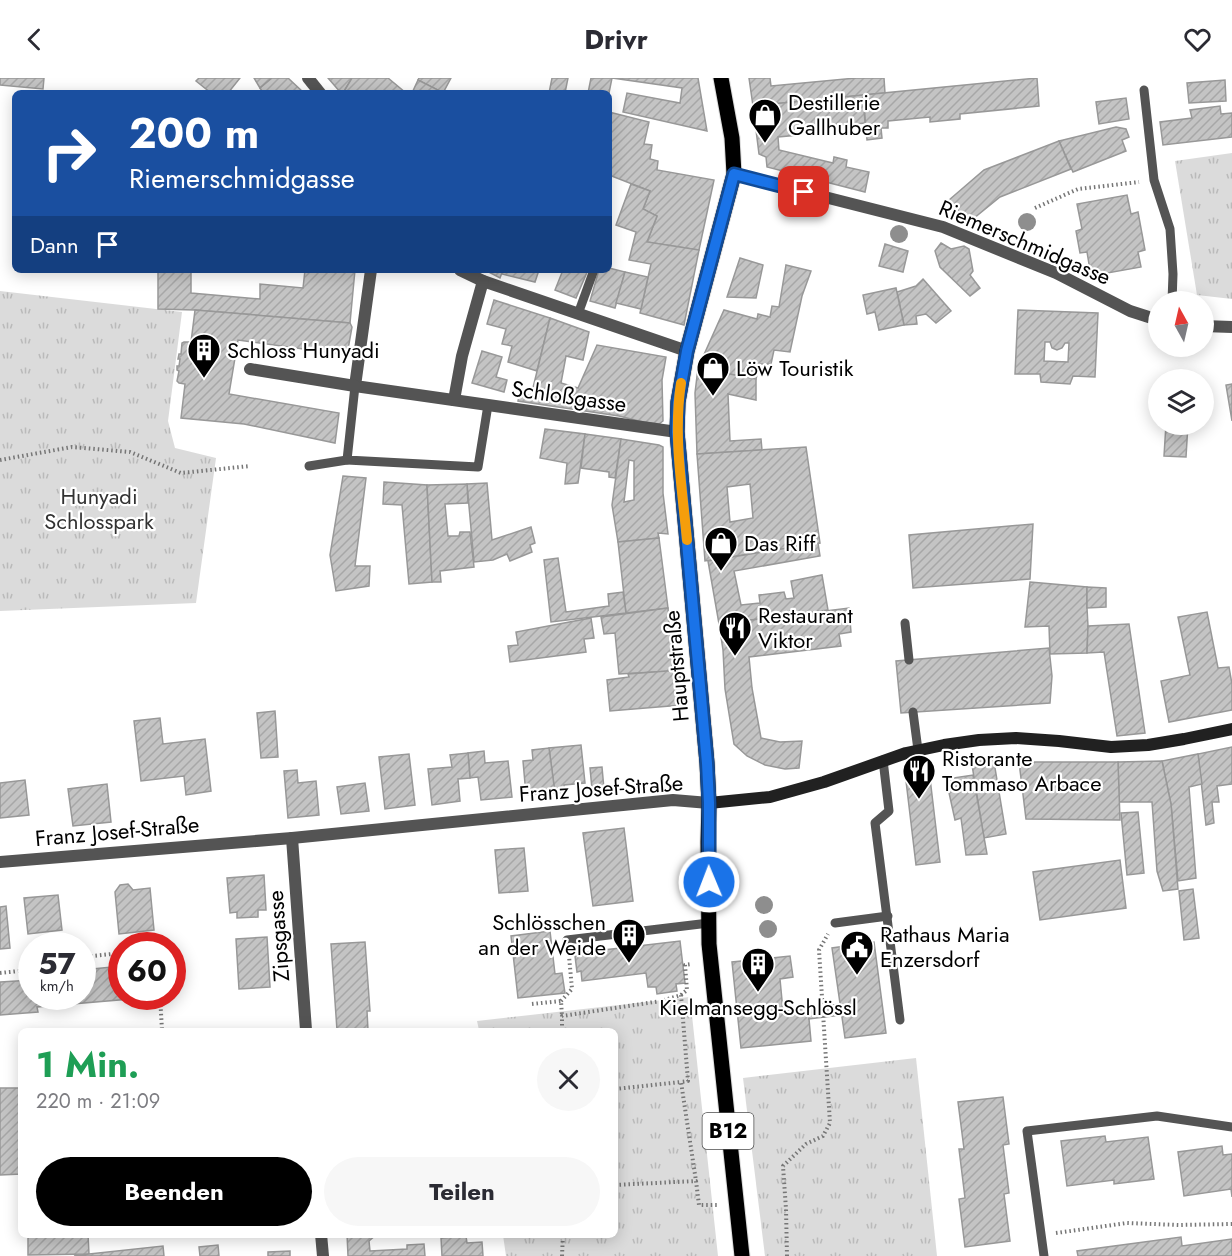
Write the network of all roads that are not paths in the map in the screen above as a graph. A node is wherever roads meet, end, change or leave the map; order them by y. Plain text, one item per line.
1 (308, 78) edge
2 (722, 78) edge
3 (318, 90) edge
4 (1143, 90) dead end
5 (734, 174) junction
6 (371, 273) edge
7 (466, 273) edge
8 (593, 273) edge
9 (483, 281) junction
10 (1172, 291) edge
11 (578, 314) junction
12 (1148, 317) edge
13 (1214, 327) edge
14 (1232, 327) edge
15 (687, 351) junction
16 (249, 369) dead end
17 (355, 386) junction
18 (454, 400) junction
19 (488, 405) junction
20 (677, 432) junction
21 (347, 460) junction
22 (309, 466) dead end
23 (905, 623) dead end
24 (909, 660) dead end
25 (913, 712) dead end
26 (1232, 729) edge
27 (918, 750) junction
28 (883, 760) junction
29 (709, 803) junction
30 (292, 838) junction
31 (0, 861) edge
32 (888, 916) junction
33 (709, 923) junction
34 (835, 923) road end
35 (567, 940) road end
36 (900, 1020) dead end
37 (306, 1028) edge
38 (1232, 1127) edge
39 (321, 1238) edge
40 (323, 1256) edge
41 (742, 1256) edge
42 (1044, 1256) edge

1 - 3 street
2 - 5 main road, Hauptstraße / B12
4 - 10 lane
5 - 12 street, Riemerschmidgasse
5 - 15 main road, Hauptstraße / B12
6 - 17 street
7 - 9 street
8 - 11 lane
9 - 11 street
9 - 18 street
11 - 15 street
13 - 14 street
15 - 20 main road, Hauptstraße / B12
16 - 17 street, Schloßgasse
17 - 18 street, Schloßgasse
17 - 21 lane
18 - 19 street, Schloßgasse
19 - 20 street, Schloßgasse
19 - 21 lane
20 - 29 main road, Hauptstraße / B12
21 - 22 lane
23 - 24 lane
25 - 27 lane
26 - 27 street, Franz Josef-Straße
27 - 28 street, Franz Josef-Straße
28 - 29 street, Franz Josef-Straße
28 - 32 lane
29 - 30 street, Franz Josef-Straße
29 - 33 main road, Hauptstraße / B12
30 - 31 street, Franz Josef-Straße
30 - 37 street, Zipsgasse
32 - 34 lane
32 - 36 lane
33 - 35 lane
33 - 41 main road, Hauptstraße / B12
38 - 42 lane
39 - 40 street

